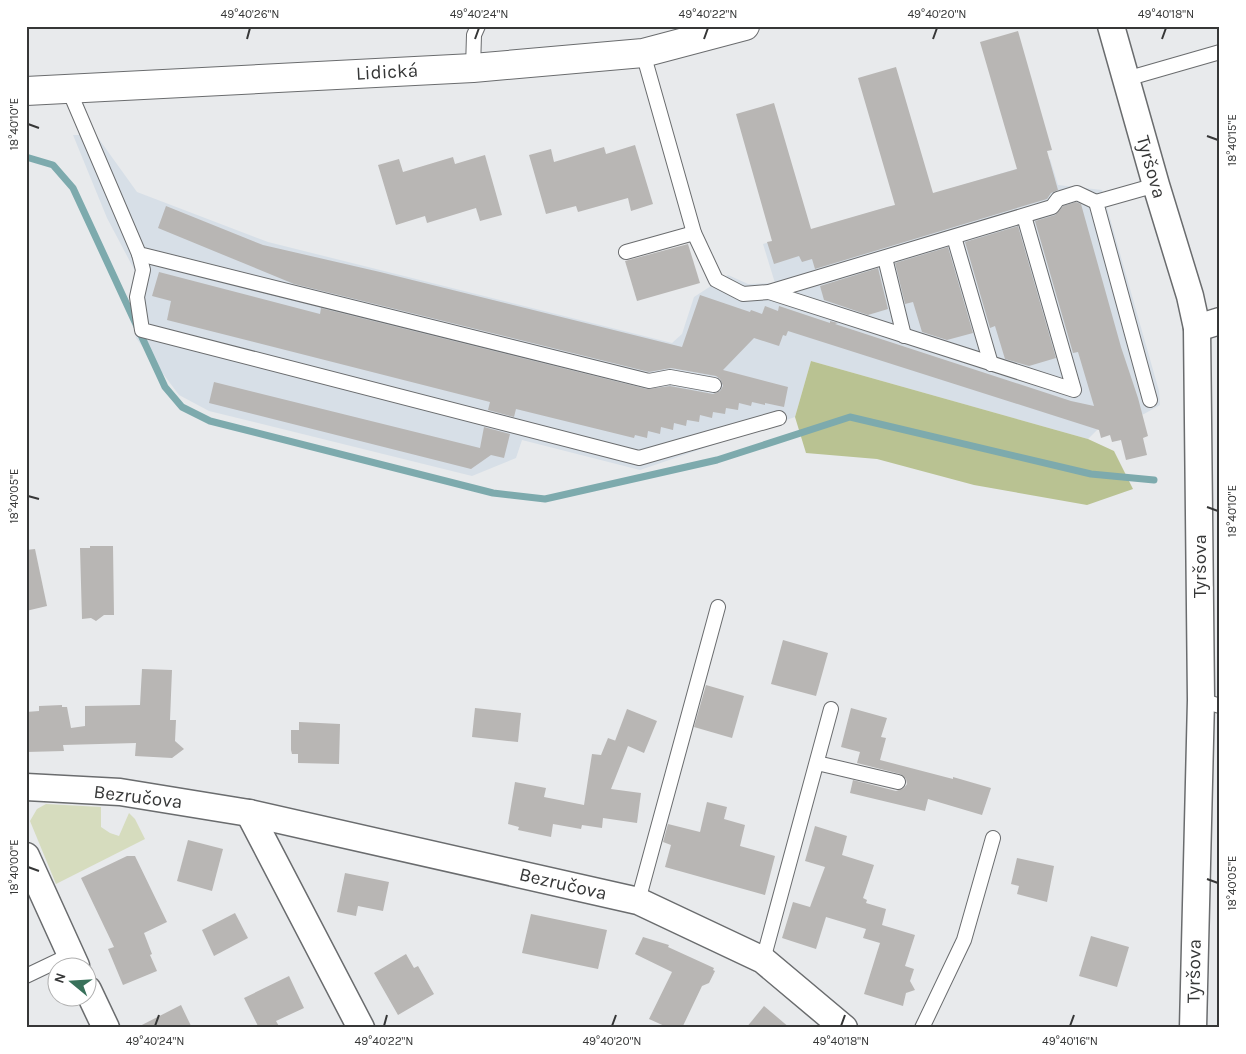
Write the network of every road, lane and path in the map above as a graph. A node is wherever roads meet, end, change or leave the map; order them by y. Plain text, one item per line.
1 (478, 26) edge
2 (745, 26) edge
3 (1111, 26) edge
4 (1220, 52) edge
5 (643, 53) junction
6 (473, 68) junction
7 (1126, 79) junction
8 (68, 88) junction
9 (26, 91) edge
10 (1156, 185) junction
11 (1096, 202) junction
12 (1024, 216) junction
13 (694, 233) junction
14 (954, 236) junction
15 (626, 252) dead end
16 (139, 254) junction
17 (885, 258) junction
18 (769, 292) junction
19 (1209, 325) edge
20 (904, 336) junction
21 (991, 364) junction
22 (714, 385) dead end
23 (1150, 400) dead end
24 (779, 418) dead end
25 (718, 607) dead end
26 (1210, 703) edge
27 (831, 709) dead end
28 (817, 763) junction
29 (898, 782) dead end
30 (26, 787) edge
31 (249, 813) junction
32 (993, 838) dead end
33 (26, 856) edge
34 (638, 901) junction
35 (71, 956) edge
36 (763, 960) junction
37 (48, 969) edge
38 (26, 976) edge
39 (96, 1006) edge
40 (106, 1028) edge
41 (362, 1028) edge
42 (844, 1028) edge
43 (922, 1028) edge
44 (1193, 1028) edge

1 - 6 lane
2 - 5 street, Lidická
3 - 7 street, Tyršova
4 - 7 lane
5 - 6 street, Lidická
5 - 13 lane
6 - 8 street, Lidická
7 - 10 street, Tyršova
8 - 9 street, Lidická
8 - 16 lane
10 - 11 lane
10 - 19 street, Tyršova
11 - 12 lane
11 - 23 lane
12 - 14 lane
12 - 21 lane
13 - 15 lane
13 - 18 lane
14 - 17 lane
14 - 21 lane
16 - 22 lane
16 - 24 lane
17 - 18 lane
17 - 20 lane
18 - 20 lane
19 - 26 street, Tyršova
20 - 21 lane
25 - 34 lane
26 - 44 street, Tyršova
27 - 28 lane
28 - 29 lane
28 - 36 lane
30 - 31 street, Bezručova
31 - 34 street, Bezručova
31 - 41 street
32 - 43 lane
33 - 35 street
34 - 36 street, Bezručova
36 - 42 street, Bezručova
37 - 38 lane
39 - 40 street

